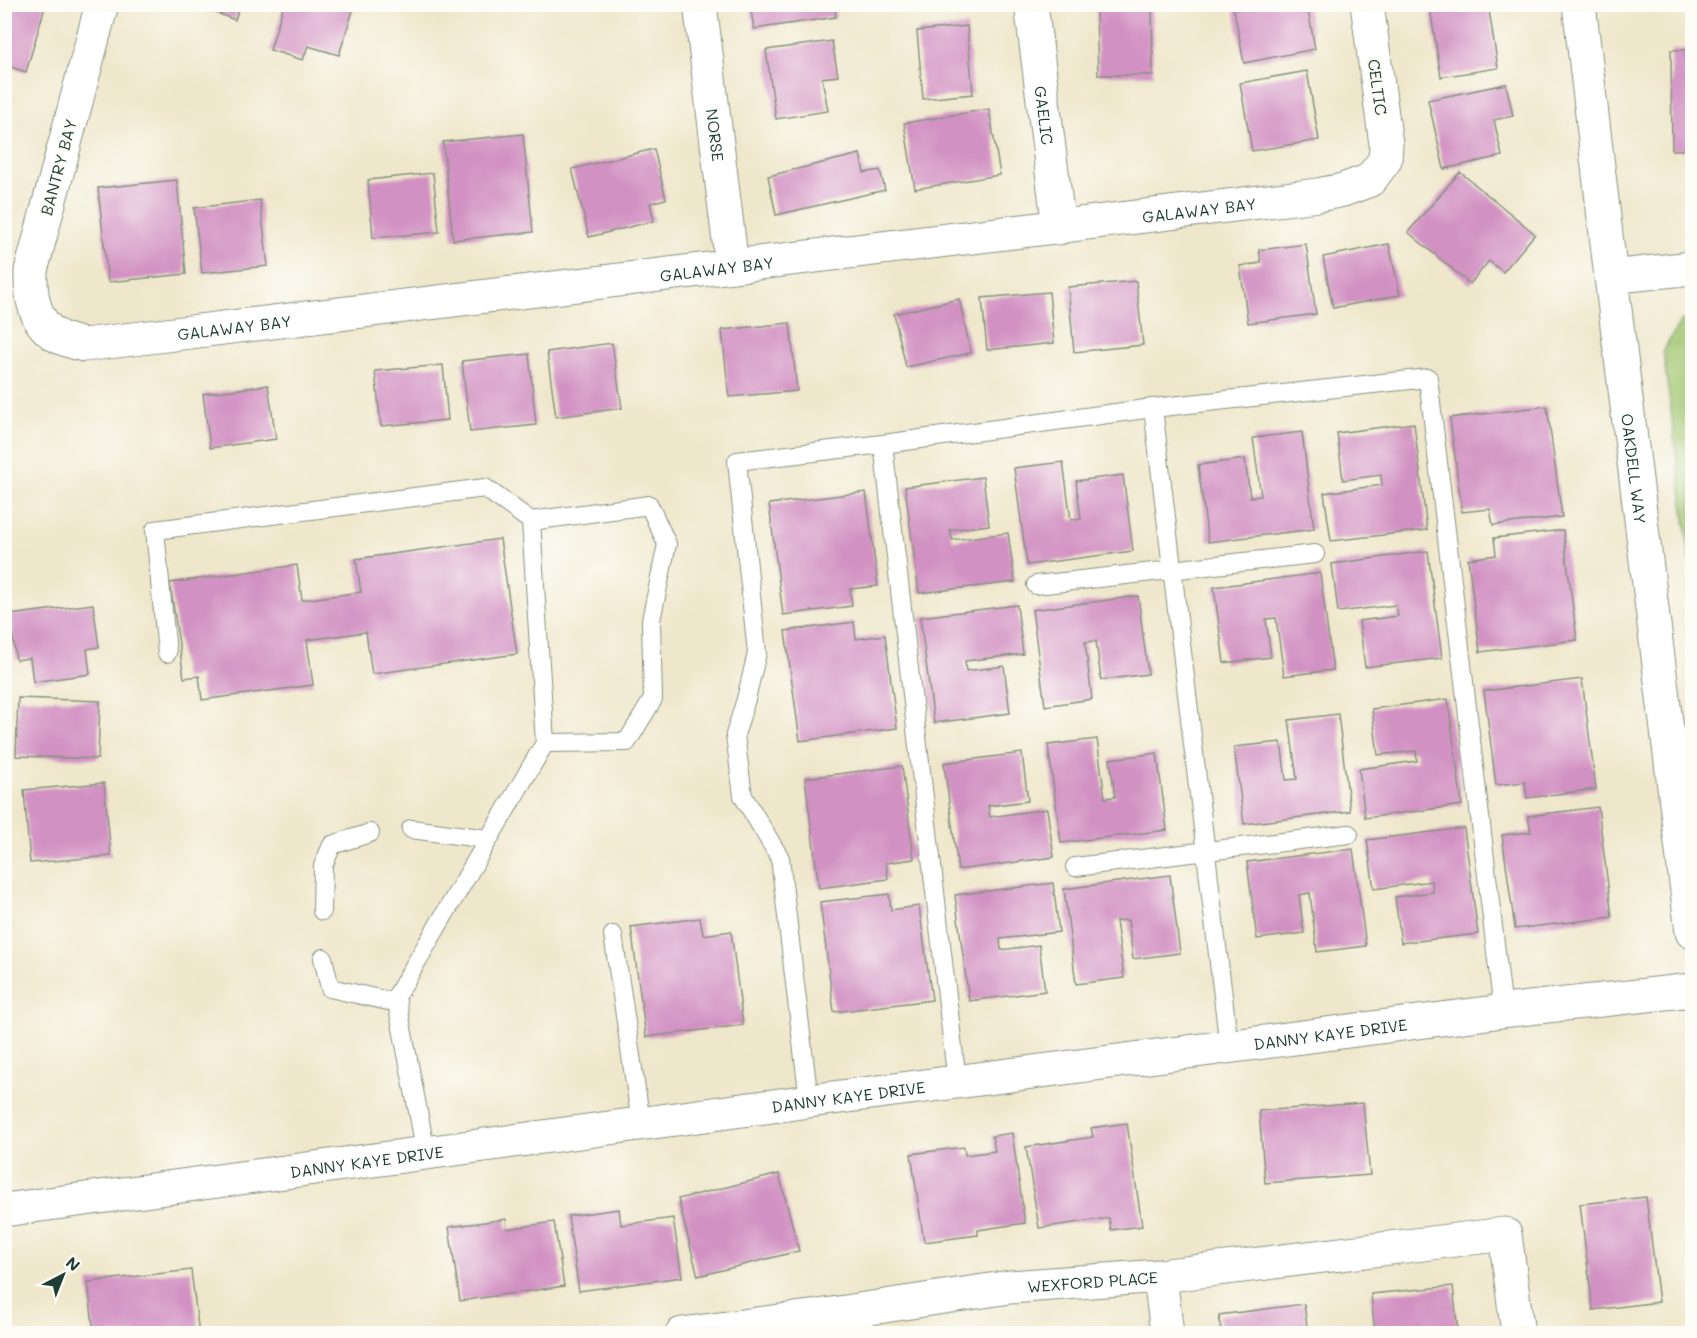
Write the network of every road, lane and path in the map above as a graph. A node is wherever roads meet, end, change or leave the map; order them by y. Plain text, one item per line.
1 (102, 4) edge
2 (700, 4) edge
3 (1031, 4) edge
4 (1367, 4) edge
5 (1579, 4) edge
6 (1380, 167) joint
7 (1059, 228) junction
8 (732, 266) junction
9 (1692, 268) edge
10 (1611, 277) junction
11 (47, 328) joint
12 (1153, 408) junction
13 (883, 444) junction
14 (531, 521) junction
15 (1315, 554) dead end
16 (1172, 570) junction
17 (1036, 585) dead end
18 (167, 653) dead end
19 (545, 742) junction
20 (1685, 811) edge
21 (411, 829) dead end
22 (370, 833) dead end
23 (1349, 834) dead end
24 (488, 839) junction
25 (1206, 851) junction
26 (1075, 867) dead end
27 (322, 911) dead end
28 (1692, 933) edge
29 (613, 935) dead end
30 (323, 958) dead end
31 (1692, 990) edge
32 (398, 1003) junction
33 (1503, 1011) junction
34 (1229, 1047) junction
35 (957, 1082) junction
36 (809, 1101) junction
37 (641, 1123) junction
38 (426, 1153) junction
39 (4, 1210) edge
40 (1160, 1276) junction
41 (826, 1324) edge
42 (681, 1334) edge
43 (1167, 1334) edge
44 (1518, 1334) edge

1 - 11 street, BANTRY BAY
2 - 8 street, NORSE
3 - 7 street, GAELIC
4 - 6 street, CELTIC
5 - 10 street, OAKDELL WAY
6 - 7 street, GALAWAY BAY
7 - 8 street, GALAWAY BAY
8 - 11 street, GALAWAY BAY
9 - 10 street
10 - 20 street, OAKDELL WAY
12 - 13 lane
12 - 16 lane
12 - 33 lane
13 - 35 lane
13 - 36 lane
14 - 18 lane
14 - 19 lane
14 - 19 lane
15 - 16 lane
16 - 17 lane
16 - 25 lane
19 - 24 lane
20 - 28 street, OAKDELL WAY
21 - 24 lane
22 - 27 lane
23 - 25 lane
24 - 32 lane
25 - 26 lane
25 - 34 lane
29 - 37 lane
30 - 32 lane
31 - 33 street, DANNY KAYE DRIVE
32 - 38 lane
33 - 34 street, DANNY KAYE DRIVE
34 - 35 street, DANNY KAYE DRIVE
35 - 36 street, DANNY KAYE DRIVE
36 - 37 street, DANNY KAYE DRIVE
37 - 38 street, DANNY KAYE DRIVE
38 - 39 street, DANNY KAYE DRIVE
40 - 41 street, WEXFORD PLACE
40 - 43 street
40 - 44 street, WEXFORD PLACE
41 - 42 street, WEXFORD PLACE

